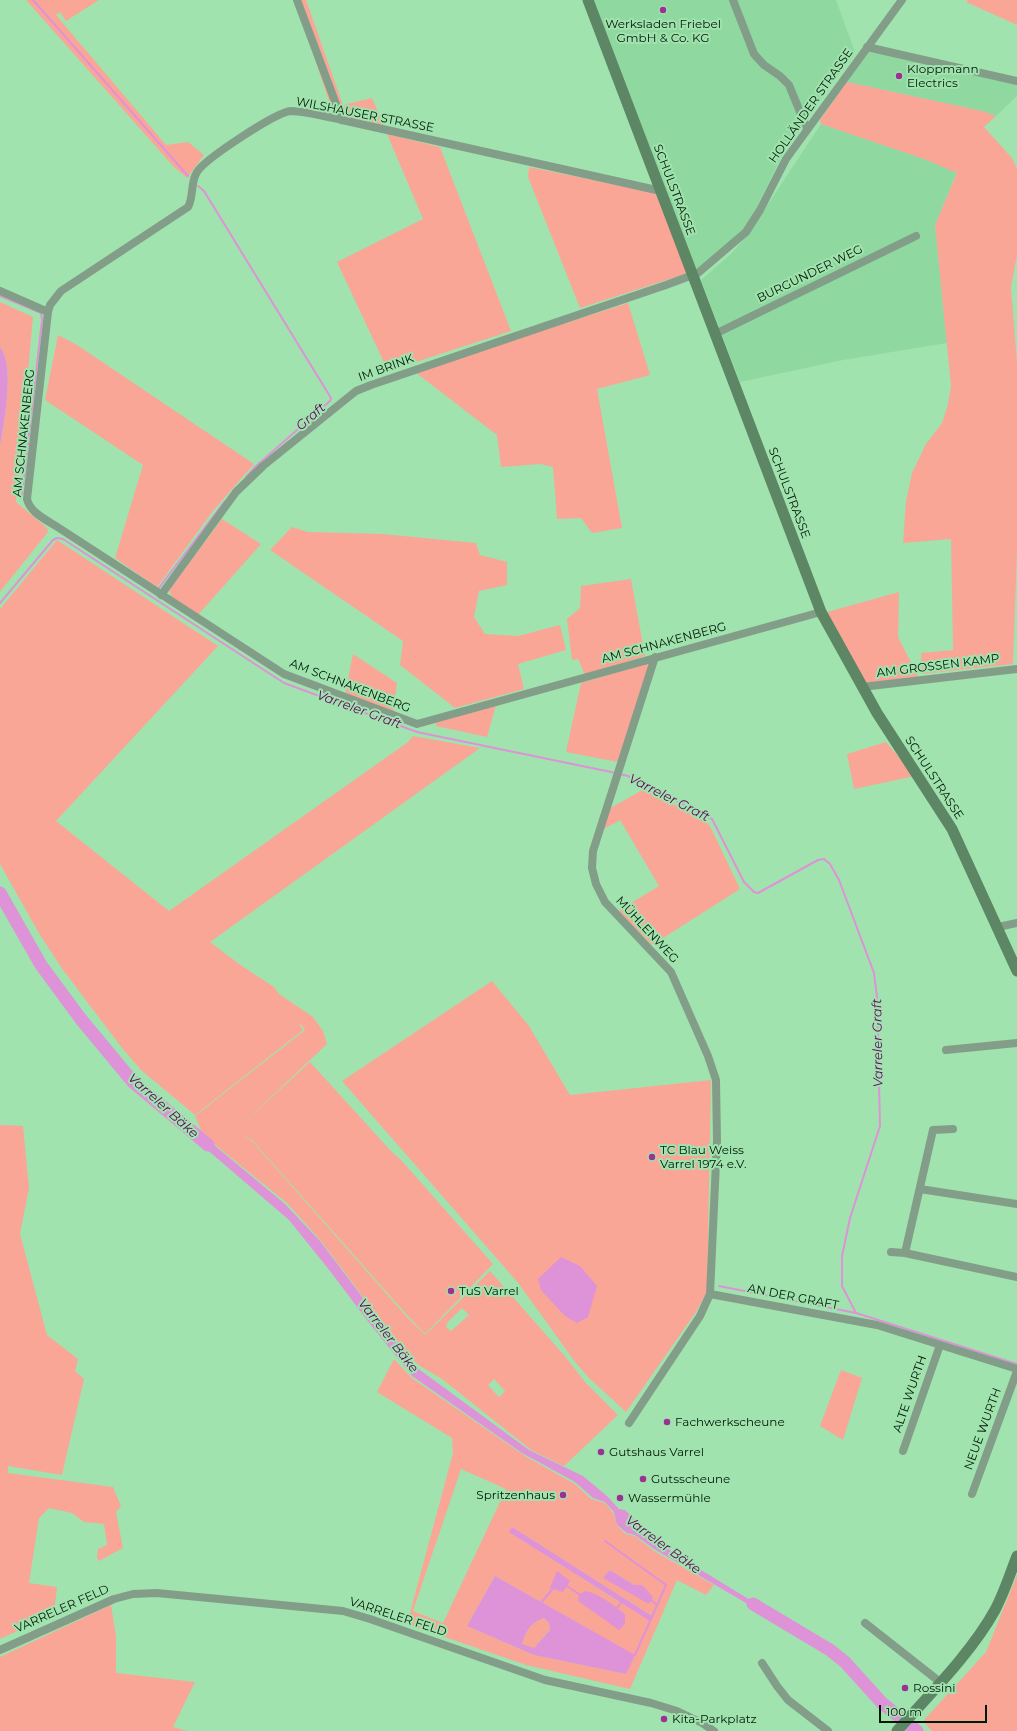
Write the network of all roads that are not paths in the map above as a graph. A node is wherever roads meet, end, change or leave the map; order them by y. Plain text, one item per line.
1 (297, 0) edge
2 (588, 0) edge
3 (733, 0) edge
4 (902, 0) edge
5 (867, 47) junction
6 (1017, 81) edge
7 (342, 120) junction
8 (807, 129) junction
9 (661, 191) junction
10 (916, 236) dead end
11 (692, 275) junction
12 (0, 291) edge
13 (48, 312) junction
14 (715, 334) junction
15 (161, 595) junction
16 (821, 612) junction
17 (655, 657) junction
18 (1017, 669) edge
19 (862, 687) junction
20 (1017, 923) edge
21 (998, 927) junction
22 (1017, 971) edge
23 (1017, 1043) edge
24 (946, 1050) dead end
25 (953, 1129) dead end
26 (920, 1189) junction
27 (1017, 1204) edge
28 (891, 1252) dead end
29 (904, 1253) junction
30 (1017, 1277) edge
31 (710, 1294) junction
32 (940, 1345) junction
33 (1017, 1370) edge
34 (629, 1423) dead end
35 (903, 1451) dead end
36 (972, 1494) dead end
37 (1017, 1556) edge
38 (866, 1623) dead end
39 (0, 1650) edge
40 (762, 1663) dead end
41 (940, 1682) junction
42 (898, 1729) edge
43 (712, 1730) edge
44 (828, 1731) edge

1 - 7 street
2 - 9 street, SCHULSTRASSE
3 - 8 street
4 - 5 street, HOLLÄNDER STRASSE
5 - 6 street
5 - 8 street, HOLLÄNDER STRASSE
7 - 9 street, WILSHAUSER STRASSE
7 - 13 street, WILSHAUSER STRASSE
8 - 11 street, HOLLÄNDER STRASSE
9 - 11 street, SCHULSTRASSE
10 - 14 street, BURGUNDER WEG
11 - 14 street, SCHULSTRASSE
11 - 15 street, IM BRINK
12 - 13 street
13 - 15 street, AM SCHNAKENBERG
14 - 16 street, SCHULSTRASSE
15 - 17 street, AM SCHNAKENBERG
16 - 17 street, AM SCHNAKENBERG
16 - 19 street, SCHULSTRASSE
17 - 31 street, MÜHLENWEG
18 - 19 street, AM GROSSEN KAMP
19 - 21 street, SCHULSTRASSE
20 - 21 street
21 - 22 street, SCHULSTRASSE
23 - 24 street
25 - 26 street
26 - 27 street
26 - 29 street
28 - 29 street
29 - 30 street
31 - 32 street, AN DER GRAFT
31 - 34 street
32 - 33 street, AN DER GRAFT
32 - 35 street, ALTE WURTH
33 - 36 street, NEUE WURTH
37 - 41 street
38 - 41 street
39 - 43 street, VARRELER FELD
40 - 44 street
41 - 42 street

